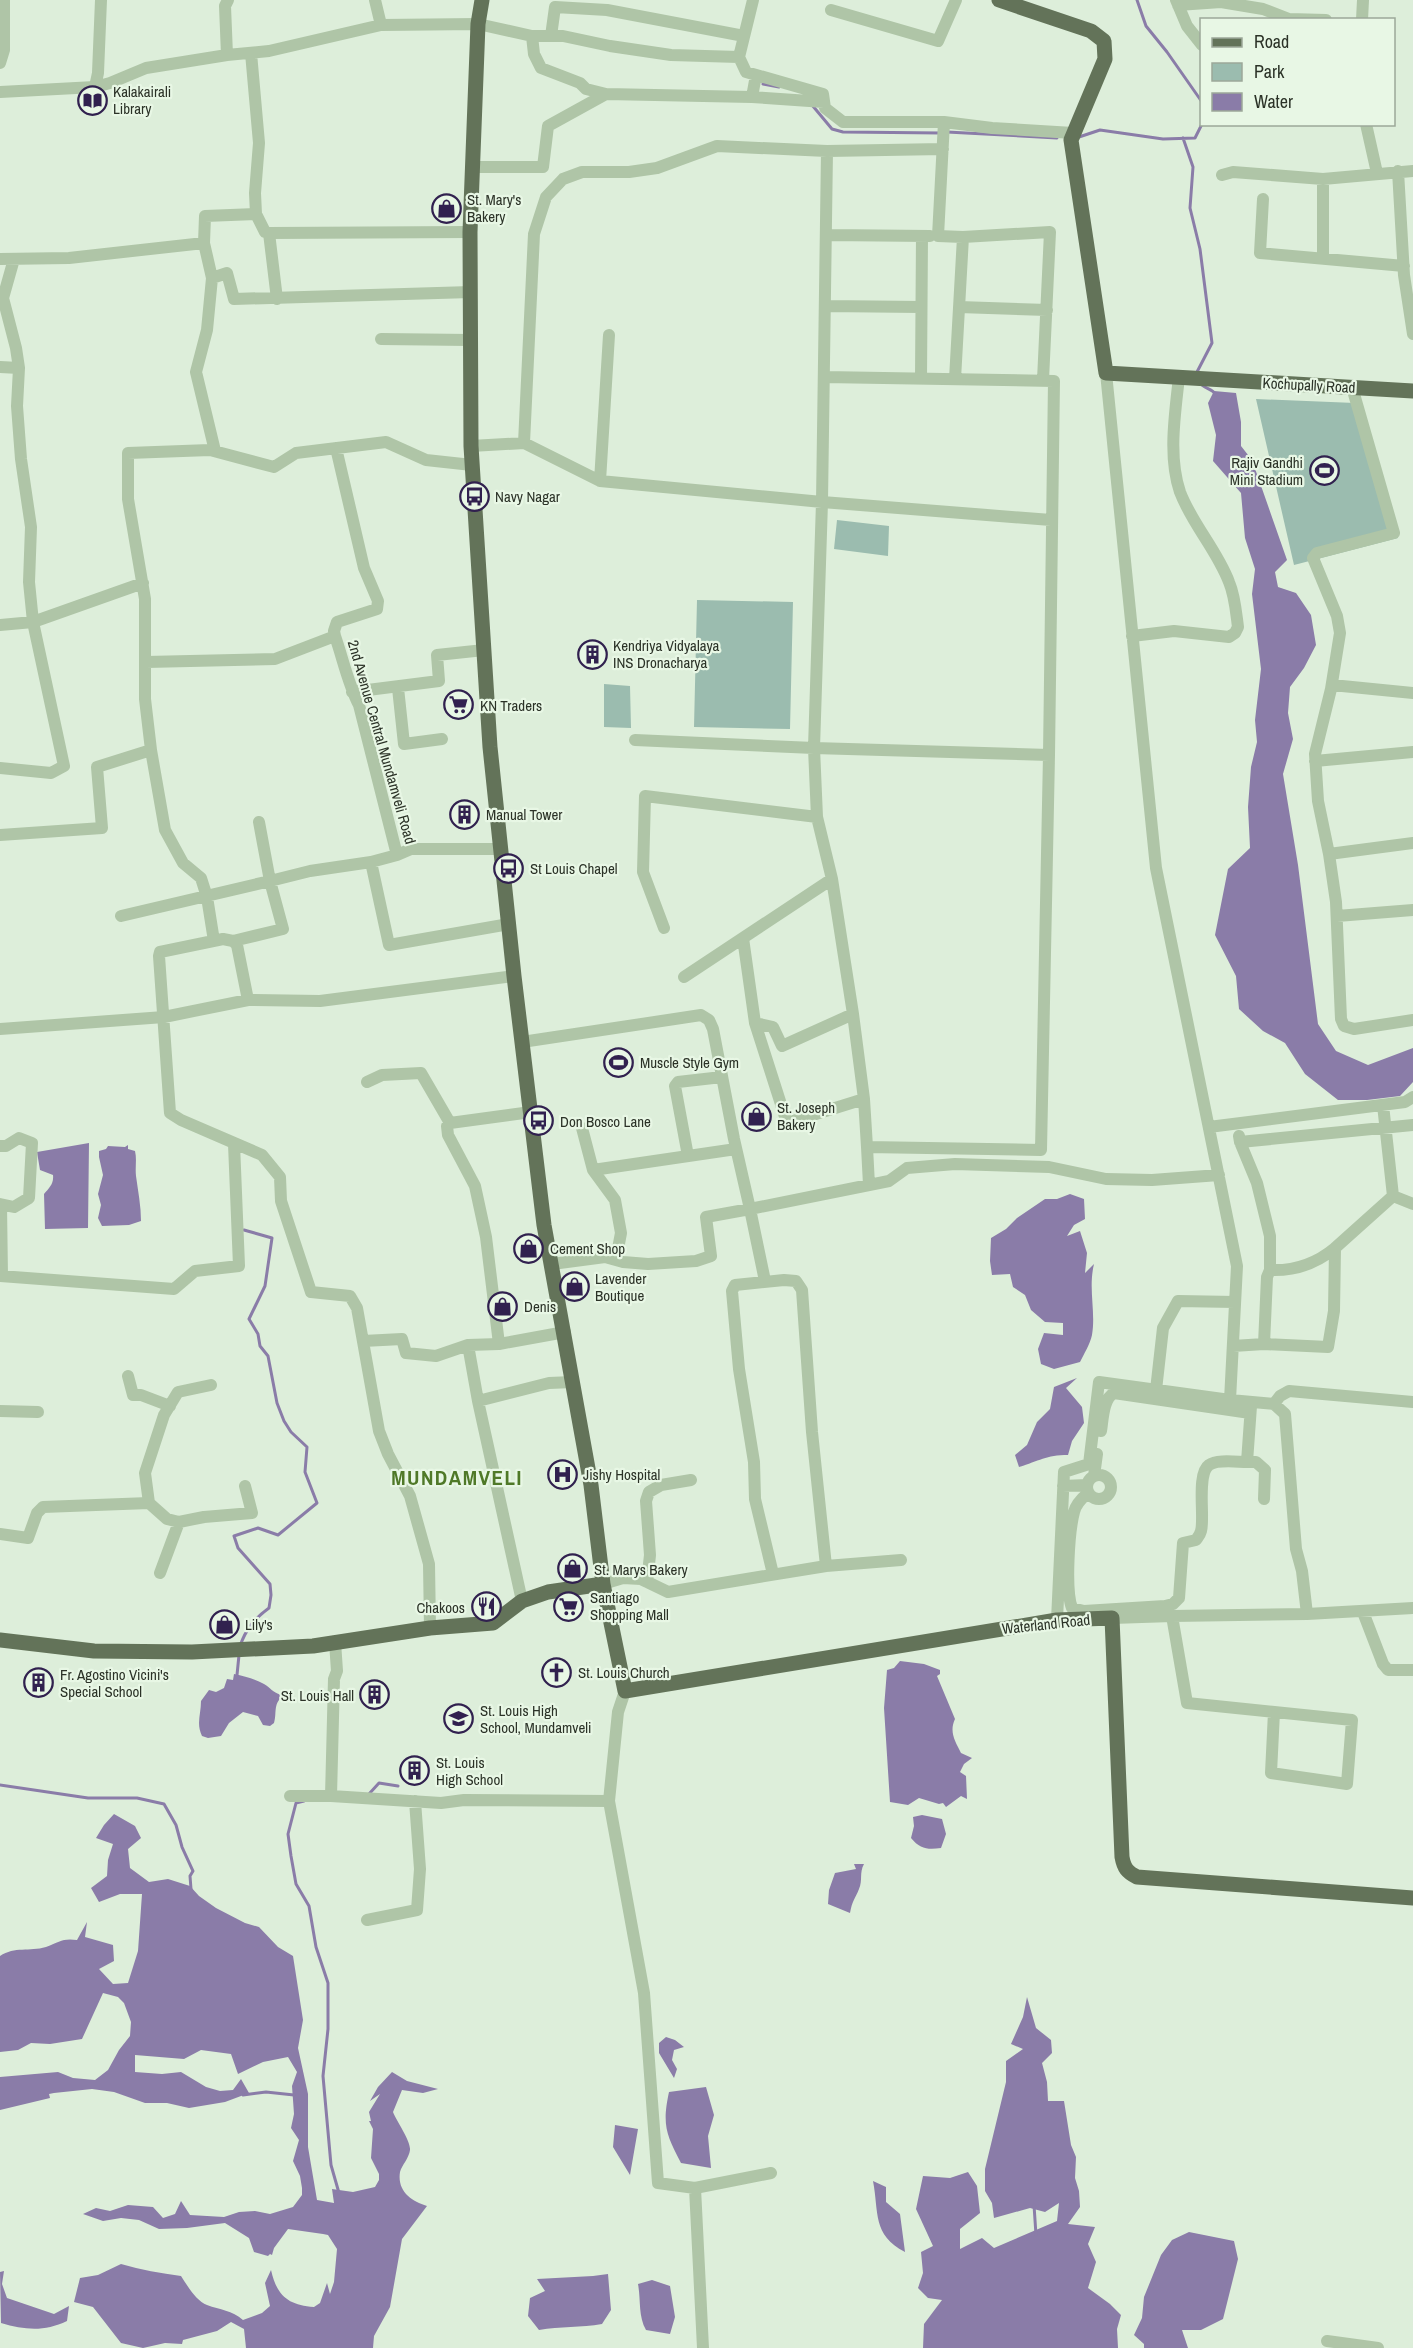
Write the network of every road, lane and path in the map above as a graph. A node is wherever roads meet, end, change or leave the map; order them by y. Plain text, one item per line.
1 (4, 0) edge
2 (101, 0) edge
3 (228, 0) edge
4 (375, 0) edge
5 (482, 0) edge
6 (753, 0) edge
7 (956, 0) edge
8 (999, 0) edge
9 (1363, 0) edge
10 (1177, 3) edge
11 (831, 10) dead end
12 (1286, 18) edge
13 (1362, 18) edge
14 (477, 24) junction
15 (381, 25) junction
16 (532, 36) junction
17 (552, 36) junction
18 (744, 36) junction
19 (1200, 42) edge
20 (251, 53) junction
21 (227, 55) junction
22 (739, 57) junction
23 (0, 63) edge
24 (756, 75) junction
25 (95, 87) junction
26 (0, 92) edge
27 (606, 94) junction
28 (752, 97) junction
29 (824, 102) junction
30 (944, 122) junction
31 (1366, 126) edge
32 (1072, 136) junction
33 (944, 149) junction
34 (826, 150) junction
35 (473, 167) junction
36 (1398, 171) junction
37 (1413, 171) edge
38 (1377, 173) junction
39 (1222, 175) dead end
40 (1323, 179) junction
41 (1263, 199) dead end
42 (256, 214) junction
43 (470, 232) junction
44 (269, 233) junction
45 (827, 235) junction
46 (922, 236) junction
47 (938, 236) junction
48 (963, 237) junction
49 (204, 243) junction
50 (0, 259) edge
51 (14, 259) junction
52 (1323, 259) junction
53 (1404, 266) junction
54 (212, 278) junction
55 (471, 292) junction
56 (277, 299) junction
57 (825, 306) junction
58 (921, 307) junction
59 (959, 307) junction
60 (1047, 310) junction
61 (1413, 334) edge
62 (609, 336) dead end
63 (381, 339) dead end
64 (470, 340) junction
65 (0, 367) edge
66 (19, 368) junction
67 (1106, 373) junction
68 (824, 377) junction
69 (1179, 377) junction
70 (921, 378) junction
71 (955, 379) junction
72 (1043, 380) junction
73 (1352, 387) junction
74 (1413, 391) edge
75 (524, 443) junction
76 (471, 446) junction
77 (336, 448) junction
78 (215, 451) junction
79 (472, 465) junction
80 (600, 481) junction
81 (822, 502) junction
82 (1051, 520) junction
83 (143, 583) junction
84 (33, 622) junction
85 (0, 625) edge
86 (335, 636) junction
87 (1132, 636) junction
88 (484, 650) junction
89 (146, 662) junction
90 (1332, 685) junction
91 (398, 688) junction
92 (352, 692) junction
93 (1413, 693) edge
94 (442, 739) dead end
95 (635, 740) dead end
96 (814, 748) junction
97 (151, 750) junction
98 (1413, 752) edge
99 (1050, 756) junction
100 (1315, 761) junction
101 (0, 768) edge
102 (817, 816) junction
103 (259, 822) dead end
104 (0, 835) edge
105 (1413, 843) edge
106 (501, 849) junction
107 (1329, 854) junction
108 (397, 855) junction
109 (371, 862) junction
110 (832, 879) junction
111 (270, 881) junction
112 (207, 897) junction
113 (1413, 910) edge
114 (121, 916) dead end
115 (1337, 916) junction
116 (509, 924) junction
117 (664, 928) dead end
118 (743, 938) junction
119 (233, 940) junction
120 (214, 941) junction
121 (514, 976) junction
122 (684, 977) dead end
123 (248, 1000) junction
124 (853, 1014) junction
125 (164, 1017) junction
126 (1413, 1020) edge
127 (755, 1023) junction
128 (0, 1029) edge
129 (522, 1042) junction
130 (722, 1077) junction
131 (367, 1082) dead end
132 (1413, 1097) edge
133 (864, 1099) junction
134 (1383, 1105) junction
135 (531, 1112) junction
136 (450, 1123) junction
137 (1239, 1124) junction
138 (1413, 1125) edge
139 (1209, 1127) junction
140 (1386, 1127) junction
141 (582, 1128) dead end
142 (1240, 1142) junction
143 (234, 1144) junction
144 (0, 1146) edge
145 (867, 1147) junction
146 (736, 1149) junction
147 (688, 1156) junction
148 (593, 1170) junction
149 (1219, 1175) junction
150 (869, 1185) junction
151 (1393, 1196) junction
152 (0, 1204) edge
153 (1413, 1204) edge
154 (750, 1209) junction
155 (1335, 1248) junction
156 (616, 1259) junction
157 (552, 1264) junction
158 (1270, 1270) junction
159 (1, 1276) edge
160 (765, 1281) junction
161 (1235, 1302) junction
162 (565, 1332) junction
163 (363, 1341) junction
164 (499, 1344) junction
165 (1264, 1344) junction
166 (468, 1345) junction
167 (1233, 1346) junction
168 (128, 1376) dead end
169 (573, 1382) junction
170 (211, 1385) dead end
171 (1156, 1390) junction
172 (1230, 1400) junction
173 (478, 1401) junction
174 (1413, 1402) edge
175 (1274, 1404) junction
176 (170, 1406) junction
177 (1250, 1407) junction
178 (0, 1411) edge
179 (38, 1412) dead end
180 (1247, 1462) junction
181 (691, 1480) dead end
182 (1090, 1485) junction
183 (245, 1486) dead end
184 (1063, 1486) junction
185 (1264, 1499) dead end
186 (149, 1503) junction
187 (179, 1522) junction
188 (0, 1534) edge
189 (901, 1560) dead end
190 (826, 1566) junction
191 (160, 1573) dead end
192 (773, 1574) junction
193 (647, 1582) junction
194 (603, 1584) junction
195 (522, 1601) junction
196 (1413, 1608) edge
197 (1363, 1612) junction
198 (1306, 1614) junction
199 (1172, 1616) junction
200 (1112, 1618) junction
201 (1057, 1620) junction
202 (430, 1628) junction
203 (0, 1640) edge
204 (335, 1642) junction
205 (1413, 1670) edge
206 (625, 1691) junction
207 (1274, 1712) junction
208 (290, 1796) dead end
209 (331, 1796) junction
210 (415, 1801) junction
211 (609, 1801) junction
212 (1413, 1898) edge
213 (367, 1920) dead end
214 (771, 2173) dead end
215 (695, 2188) junction
216 (1327, 2341) dead end
217 (703, 2348) edge
218 (1378, 2348) edge

1 - 23 street
2 - 25 street
3 - 21 street
4 - 15 street
5 - 14 main road
6 - 18 street
7 - 11 street
8 - 32 main road
9 - 13 street
10 - 12 street
10 - 19 street
14 - 15 street
14 - 16 street
14 - 35 main road
15 - 20 street
16 - 17 street
16 - 27 street
17 - 18 street
17 - 22 street
18 - 22 street
20 - 21 street
20 - 42 street
21 - 25 street
22 - 24 street
24 - 28 street
24 - 29 street
25 - 26 street
27 - 28 street
27 - 35 street
28 - 29 street
29 - 30 street
30 - 32 street
30 - 33 street
31 - 38 street
32 - 67 main road
33 - 34 street
33 - 47 street
34 - 45 street
34 - 75 street
35 - 43 main road
36 - 37 street
36 - 38 street
36 - 53 street
38 - 40 street
39 - 40 street
40 - 52 street
41 - 52 street
42 - 44 street
42 - 49 street
43 - 44 street
43 - 55 main road
44 - 56 street
45 - 46 street
45 - 57 street
46 - 47 street
46 - 58 street
47 - 48 street
48 - 59 street
48 - 60 street
49 - 51 street
49 - 54 street
50 - 51 street
51 - 66 street
52 - 53 street
53 - 61 street
54 - 56 street
54 - 78 street
55 - 56 street
55 - 64 main road
57 - 58 street
57 - 68 street
58 - 70 street
59 - 60 street
59 - 71 street
60 - 72 street
62 - 80 street
63 - 64 street
64 - 76 main road
65 - 66 street
66 - 84 street
67 - 69 main road
67 - 87 street
68 - 70 street
68 - 81 street
69 - 73 main road, Kochupally Road
69 - 87 street
70 - 71 street
71 - 72 street
72 - 82 street
73 - 74 main road, Kochupally Road
73 - 90 street
75 - 76 street
75 - 80 street
76 - 79 main road
77 - 78 street
77 - 79 street
77 - 86 street
78 - 83 street
79 - 88 main road
80 - 81 street
81 - 82 street
81 - 96 street
82 - 99 street
83 - 84 street
83 - 89 street
84 - 85 street
84 - 101 street
86 - 89 street, 2nd Avenue Central Mundamveli Road
86 - 92 street, 2nd Avenue Central Mundamveli Road
87 - 139 street
88 - 91 street
88 - 106 main road
89 - 97 street
90 - 93 street
90 - 100 street
91 - 92 street
91 - 94 street
92 - 108 street, 2nd Avenue Central Mundamveli Road
95 - 96 street
96 - 99 street
96 - 102 street
97 - 104 street
97 - 112 street
98 - 100 street
99 - 145 street
100 - 107 street
102 - 110 street
102 - 117 street
103 - 111 street
105 - 107 street
106 - 108 street, 2nd Avenue Central Mundamveli Road
106 - 116 main road
107 - 115 street
108 - 109 street
109 - 111 street
109 - 116 street
110 - 118 street
110 - 124 street
111 - 112 street
111 - 119 street
112 - 114 street
112 - 120 street
113 - 115 street
115 - 126 street
116 - 121 main road
118 - 122 street
118 - 127 street
119 - 120 street
119 - 123 street
120 - 125 street
121 - 123 street
121 - 129 main road
123 - 125 street
124 - 127 street
124 - 133 street
125 - 128 street
125 - 143 street
127 - 133 street
129 - 130 street
129 - 135 main road
130 - 146 street
130 - 147 street
131 - 136 street
132 - 134 street
133 - 145 street
134 - 137 street
134 - 140 street
135 - 136 street
135 - 157 main road
136 - 164 street
137 - 139 street
137 - 142 street
138 - 140 street
139 - 149 street
140 - 142 street
140 - 151 street
141 - 148 street
142 - 158 street
143 - 159 street
143 - 163 street
144 - 152 street
145 - 150 street
146 - 147 street
146 - 154 street
147 - 148 street
148 - 156 street
149 - 150 street
149 - 161 street
150 - 154 street
151 - 153 street
151 - 155 street
152 - 159 street
154 - 156 street
154 - 160 street
155 - 158 street
155 - 165 street
156 - 157 street
157 - 162 main road
158 - 165 street
160 - 190 street
160 - 192 street
161 - 167 street
161 - 171 street
162 - 164 street
162 - 169 main road
163 - 166 street
163 - 202 street
164 - 166 street
165 - 167 street
166 - 173 street
167 - 172 street
168 - 176 street
169 - 173 street
169 - 194 main road
170 - 176 street
171 - 172 street
171 - 184 street
172 - 177 street
173 - 195 street
174 - 175 street
175 - 177 street
175 - 198 street
176 - 186 street
177 - 180 street
177 - 182 street
178 - 179 street
180 - 182 street
180 - 185 street
181 - 193 street
182 - 184 street
183 - 187 street
184 - 201 street
186 - 187 street
186 - 188 street
187 - 191 street
189 - 190 street
190 - 192 street
192 - 193 street
193 - 194 street
194 - 195 main road
194 - 206 main road
195 - 202 main road
196 - 197 street
197 - 198 street
197 - 205 street
198 - 199 street
199 - 200 street
199 - 207 street
200 - 201 main road, Waterland Road
200 - 212 main road, Waterland Road
201 - 206 main road, Waterland Road
202 - 204 main road
203 - 204 main road
204 - 209 street
206 - 211 street
207 - 207 street
208 - 209 street
209 - 210 street
210 - 211 street
210 - 213 street
211 - 215 street
214 - 215 street
215 - 217 street
216 - 218 street

